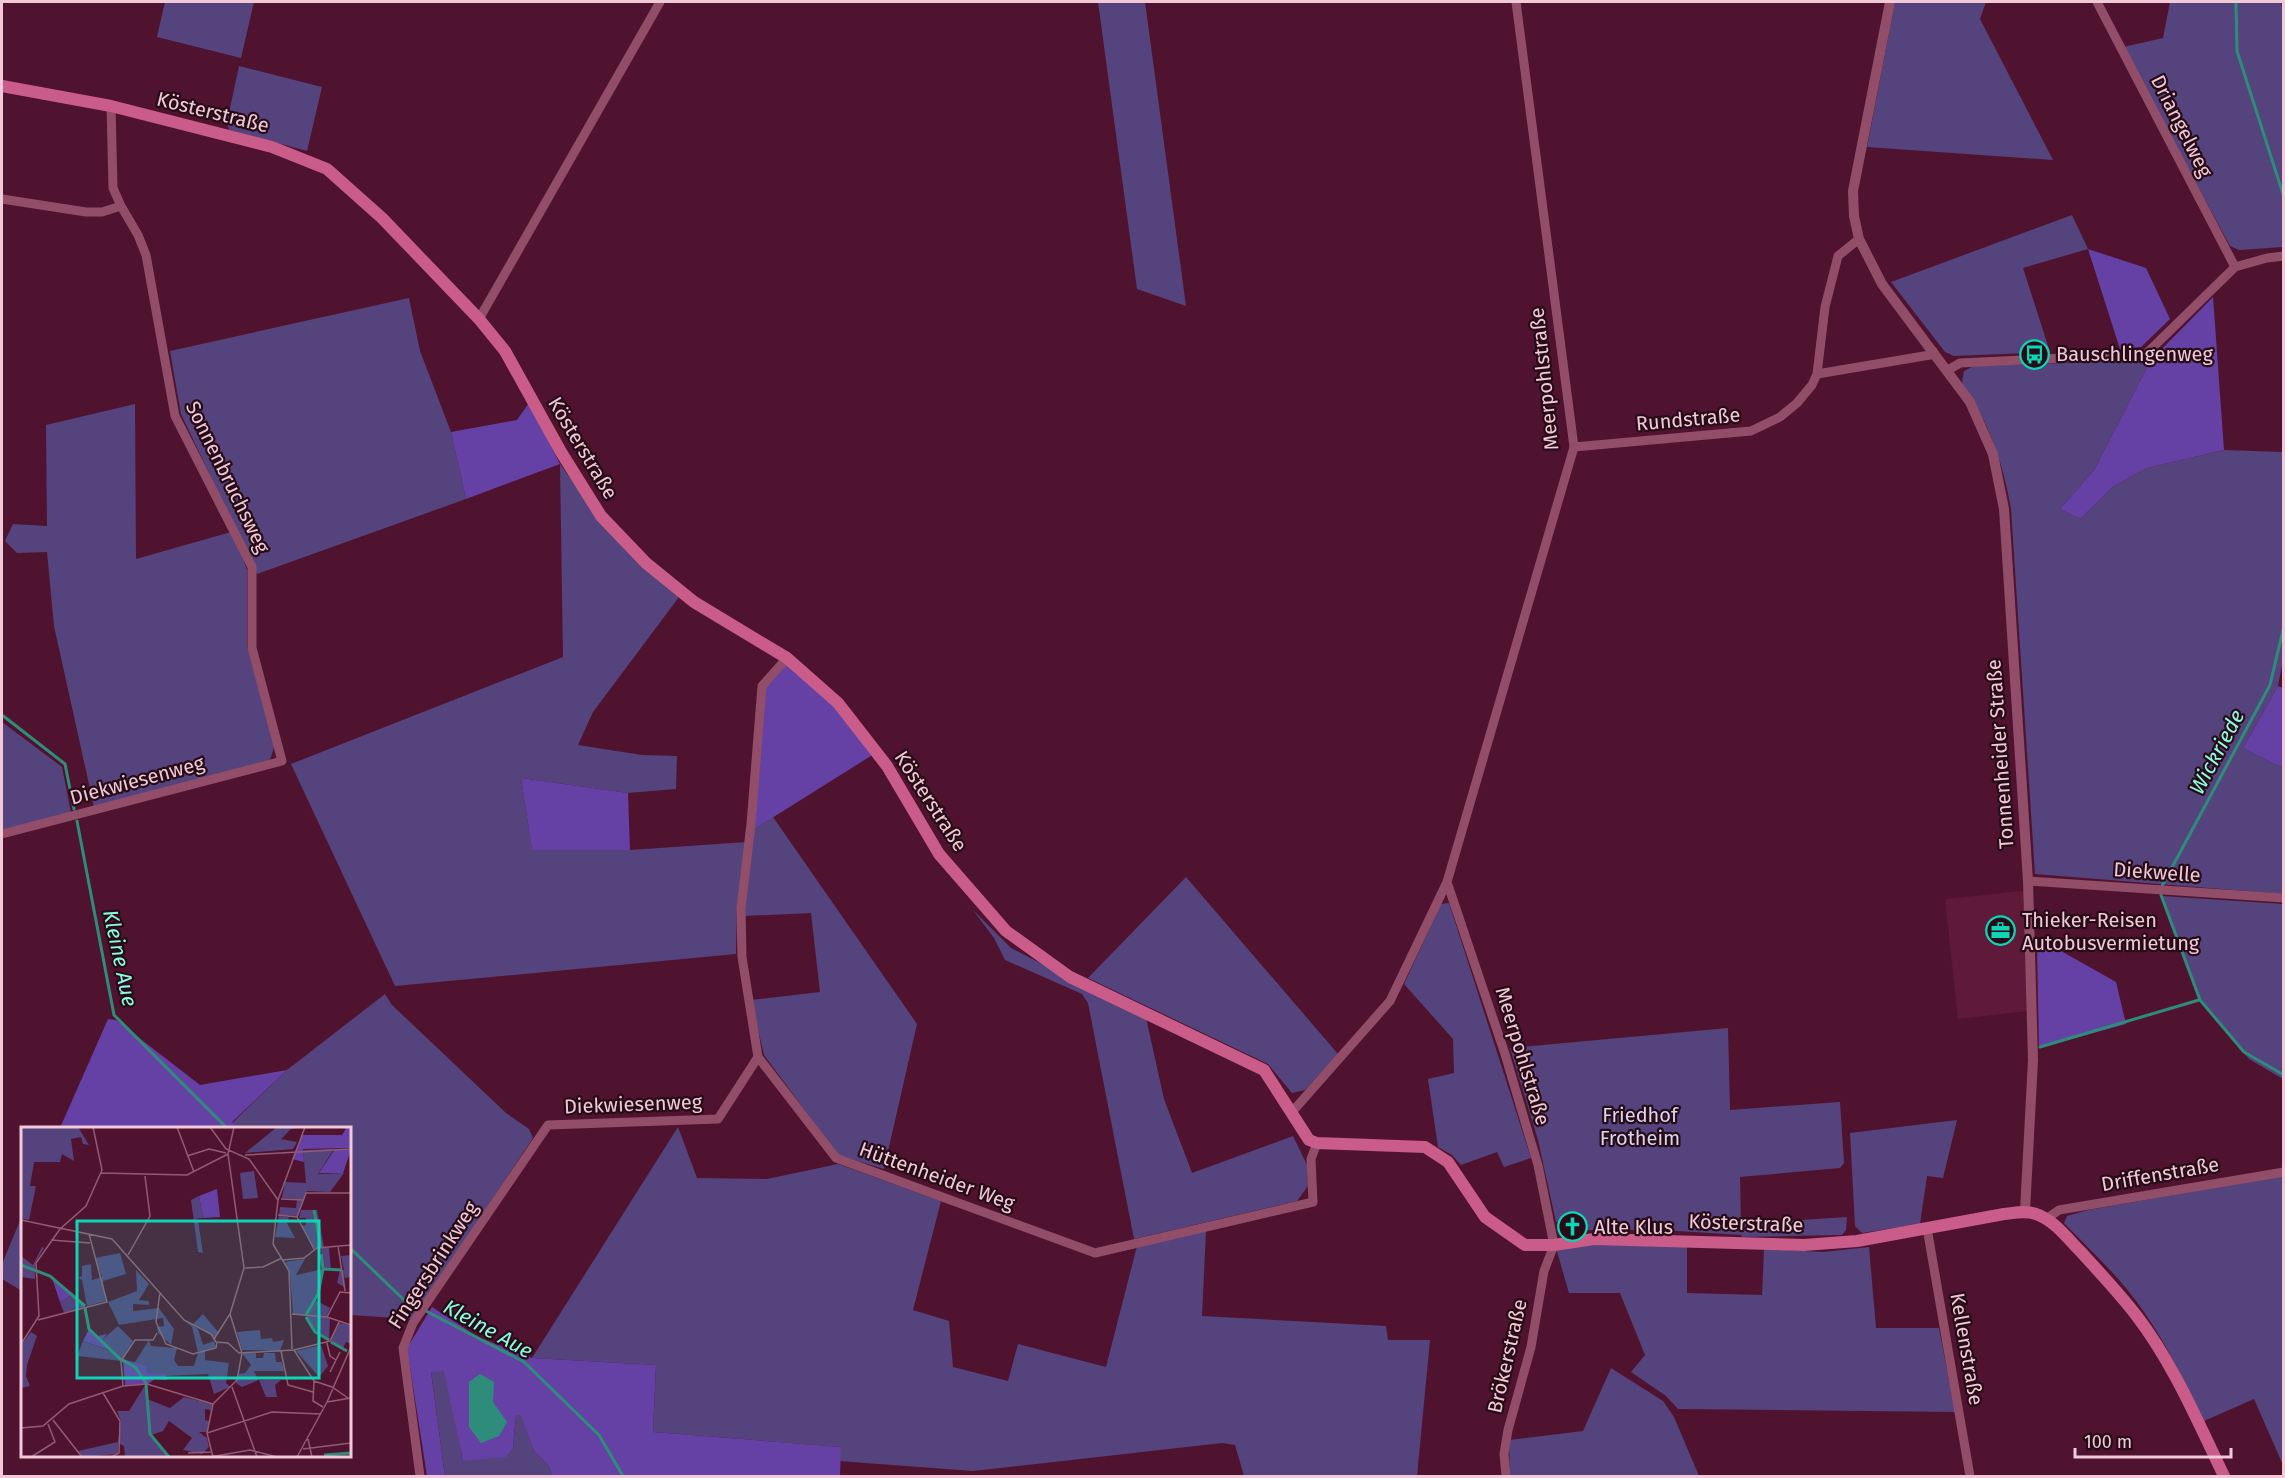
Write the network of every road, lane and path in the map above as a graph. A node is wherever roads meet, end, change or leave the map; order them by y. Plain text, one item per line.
1 (660, 2) edge
2 (1516, 2) edge
3 (1890, 2) edge
4 (2097, 2) edge
5 (2, 87) edge
6 (111, 106) junction
7 (2, 199) edge
8 (121, 206) junction
9 (1858, 239) junction
10 (2283, 256) edge
11 (2235, 267) junction
12 (479, 319) junction
13 (1933, 351) junction
14 (1948, 370) junction
15 (1817, 374) junction
16 (1574, 447) junction
17 (787, 658) junction
18 (282, 761) joint
19 (2, 834) edge
20 (2028, 881) junction
21 (1447, 882) junction
22 (2283, 898) edge
23 (758, 1057) junction
24 (1292, 1112) junction
25 (548, 1125) joint
26 (1317, 1143) junction
27 (2283, 1172) edge
28 (2025, 1212) junction
29 (2046, 1220) junction
30 (1927, 1228) junction
31 (1554, 1245) junction
32 (420, 1476) edge
33 (1506, 1476) edge
34 (1970, 1476) edge
35 (2224, 1476) edge

1 - 12 street
2 - 16 street, Meerpohlstraße
3 - 9 street, Tonnenheider Straße
4 - 11 street, Driangelweg
5 - 6 main road, Kösterstraße
6 - 8 street, Sonnenbruchsweg
6 - 12 main road, Kösterstraße
7 - 8 street
8 - 18 street, Sonnenbruchsweg
9 - 13 street, Tonnenheider Straße
9 - 15 street, Rundstraße
10 - 11 street
11 - 14 street
12 - 17 main road, Kösterstraße
13 - 14 street, Tonnenheider Straße
13 - 15 street
14 - 20 street, Tonnenheider Straße
15 - 16 street, Rundstraße
16 - 21 street, Meerpohlstraße
17 - 23 street, Hüttenheider Weg
17 - 24 main road, Kösterstraße
18 - 19 street, Diekwiesenweg
20 - 22 street, Diekwelle
20 - 28 street, Tonnenheider Straße
21 - 24 street, Meerpohlstraße
21 - 31 street, Meerpohlstraße
23 - 25 street, Diekwiesenweg
23 - 26 street, Hüttenheider Weg
24 - 26 main road, Kösterstraße
25 - 32 street, Fingersbrinkweg
26 - 31 main road, Kösterstraße
27 - 29 street, Driffenstraße
28 - 29 main road
28 - 30 main road, Kösterstraße
29 - 35 main road
30 - 31 main road, Kösterstraße
30 - 34 street, Kellenstraße
31 - 33 street, Brökerstraße

